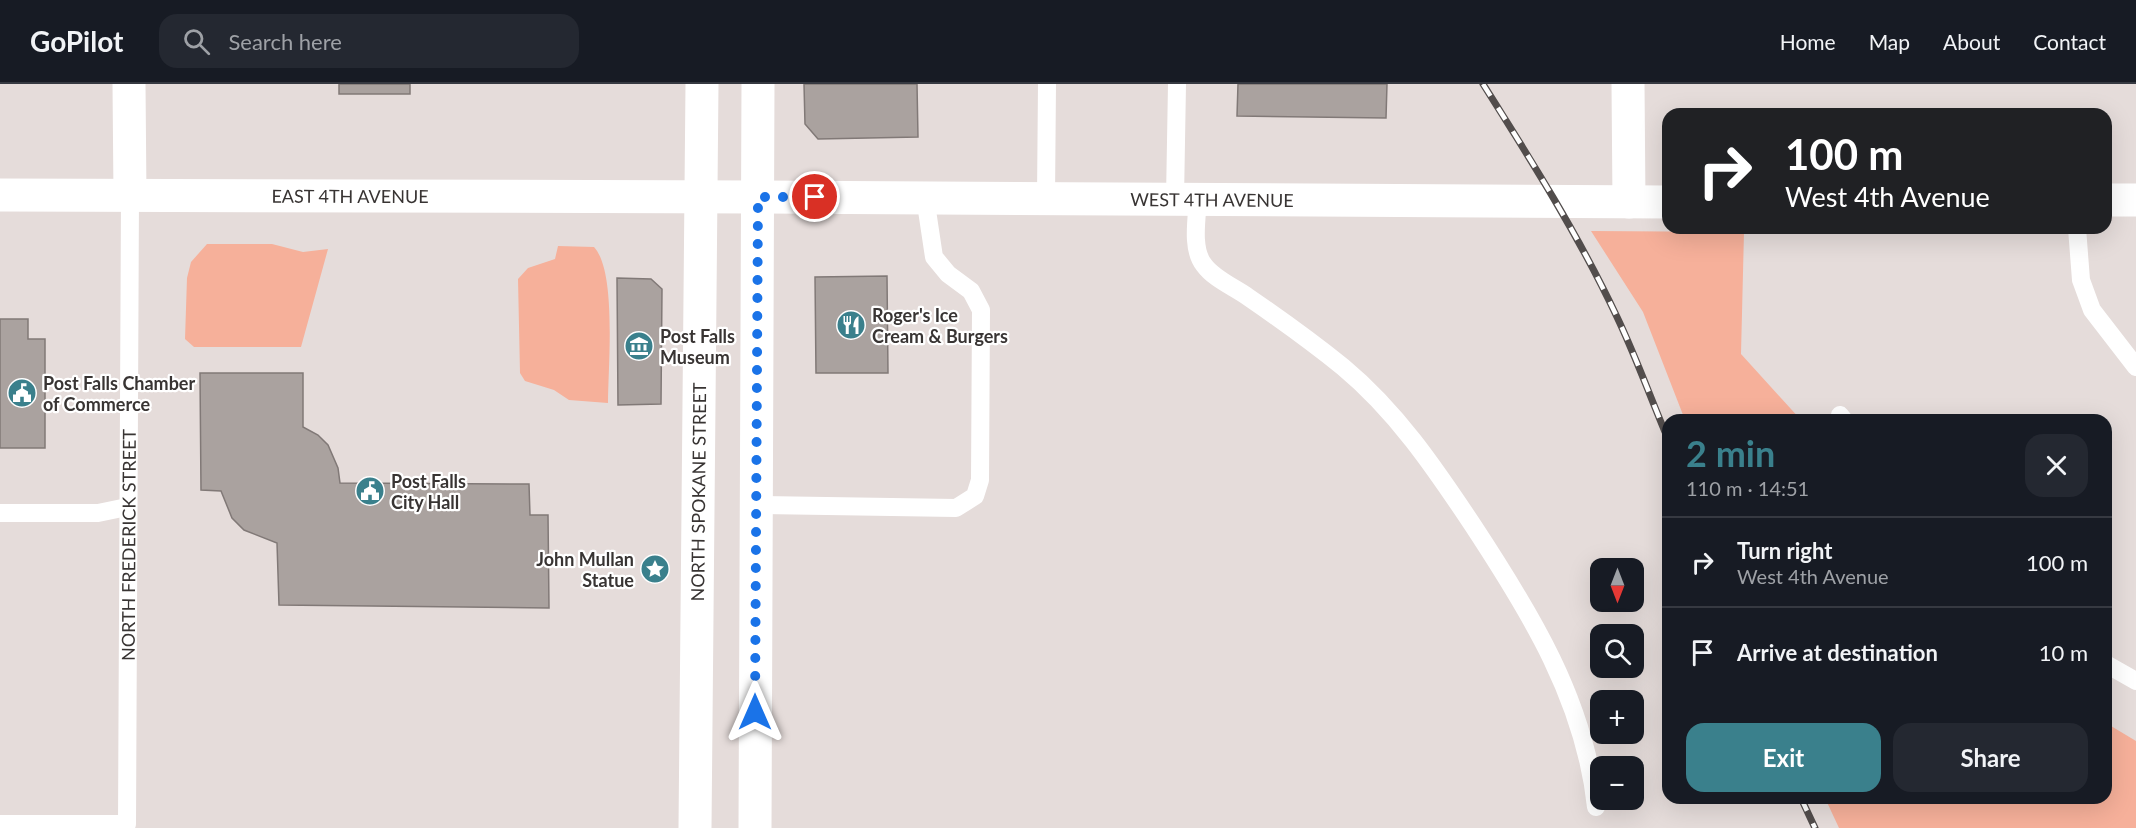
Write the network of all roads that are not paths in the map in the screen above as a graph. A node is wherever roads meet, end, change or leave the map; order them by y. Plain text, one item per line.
1 (129, 84) edge
2 (702, 84) edge
3 (759, 84) edge
4 (1047, 84) edge
5 (1177, 84) edge
6 (1628, 84) edge
7 (0, 195) edge
8 (130, 196) junction
9 (758, 197) junction
10 (925, 197) junction
11 (1046, 197) junction
12 (700, 198) junction
13 (1186, 199) junction
14 (2112, 200) edge
15 (2136, 200) edge
16 (1629, 202) junction
17 (1662, 202) edge
18 (2078, 234) edge
19 (2136, 367) edge
20 (756, 505) junction
21 (127, 507) junction
22 (0, 513) edge
23 (2112, 667) edge
24 (2136, 681) edge
25 (1590, 762) edge
26 (0, 824) edge
27 (695, 828) edge
28 (755, 828) edge

1 - 8 street, NORTH FREDERICK STREET
2 - 12 street, NORTH SPOKANE STREET
3 - 9 street
4 - 11 lane
5 - 13 lane
6 - 16 street
7 - 8 street, EAST 4TH AVENUE
8 - 12 street, EAST 4TH AVENUE
8 - 21 lane, NORTH FREDERICK STREET
9 - 10 street, WEST 4TH AVENUE
9 - 12 street, EAST 4TH AVENUE
9 - 20 street
10 - 11 street, WEST 4TH AVENUE
10 - 20 lane
11 - 13 street, WEST 4TH AVENUE
12 - 27 street, NORTH SPOKANE STREET
13 - 16 street, WEST 4TH AVENUE
13 - 25 lane
14 - 15 street
16 - 17 street, WEST 4TH AVENUE
18 - 19 lane
20 - 28 street
21 - 22 lane
21 - 26 lane, NORTH FREDERICK STREET
23 - 24 lane

